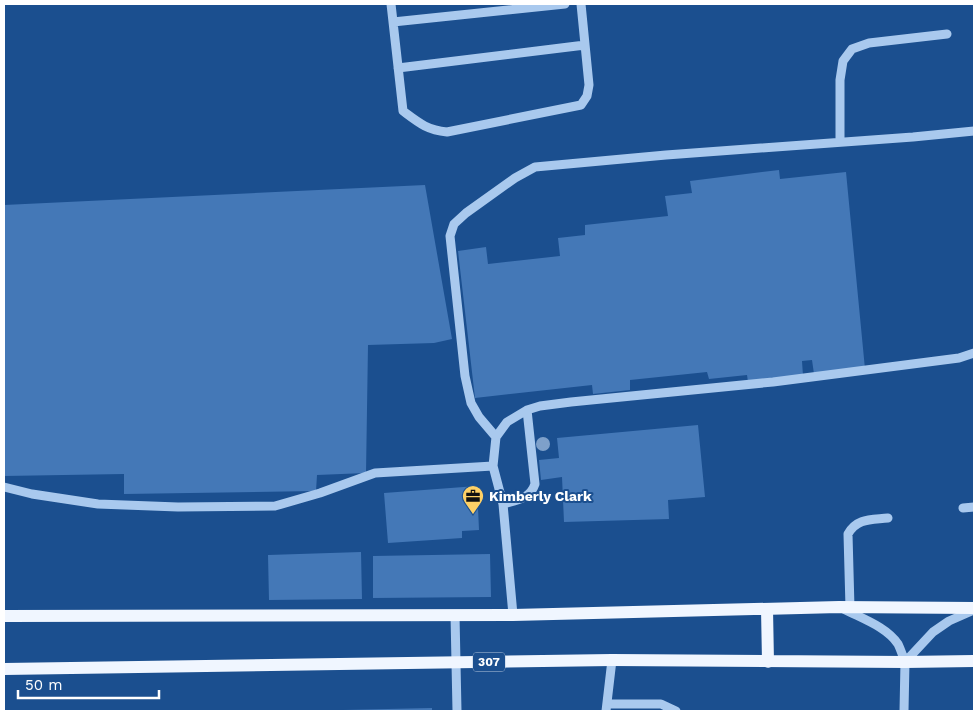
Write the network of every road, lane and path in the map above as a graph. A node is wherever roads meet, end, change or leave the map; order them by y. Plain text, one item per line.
1 (391, 4) edge
2 (565, 4) edge
3 (581, 4) edge
4 (393, 22) junction
5 (947, 34) dead end
6 (585, 45) junction
7 (398, 68) junction
8 (974, 131) edge
9 (840, 142) junction
10 (974, 353) edge
11 (527, 410) junction
12 (496, 437) junction
13 (493, 466) junction
14 (4, 488) edge
15 (503, 504) junction
16 (974, 507) edge
17 (963, 508) dead end
18 (888, 518) dead end
19 (845, 607) junction
20 (767, 609) junction
21 (974, 609) edge
22 (455, 615) junction
23 (513, 615) junction
24 (4, 616) edge
25 (612, 660) junction
26 (974, 661) edge
27 (456, 662) junction
28 (768, 662) junction
29 (905, 662) junction
30 (4, 669) edge
31 (606, 708) edge
32 (457, 711) edge
33 (676, 711) edge
34 (904, 711) edge

1 - 4 street
2 - 4 street
3 - 6 street
4 - 7 street
5 - 9 street
6 - 7 street
6 - 7 street
8 - 9 street
9 - 12 street
10 - 11 street
11 - 12 street
11 - 15 street
12 - 13 street
13 - 14 street
13 - 15 street
15 - 23 street
16 - 17 street
18 - 19 street
19 - 20 main road
19 - 21 main road
19 - 29 street
20 - 23 main road
20 - 28 main road
21 - 29 street
22 - 23 main road
22 - 24 main road
22 - 27 street
25 - 27 main road, 307
25 - 28 main road, 307
25 - 31 street
26 - 29 main road, 307
27 - 30 main road, 307
27 - 32 street
28 - 29 main road, 307
29 - 34 street
31 - 33 street

